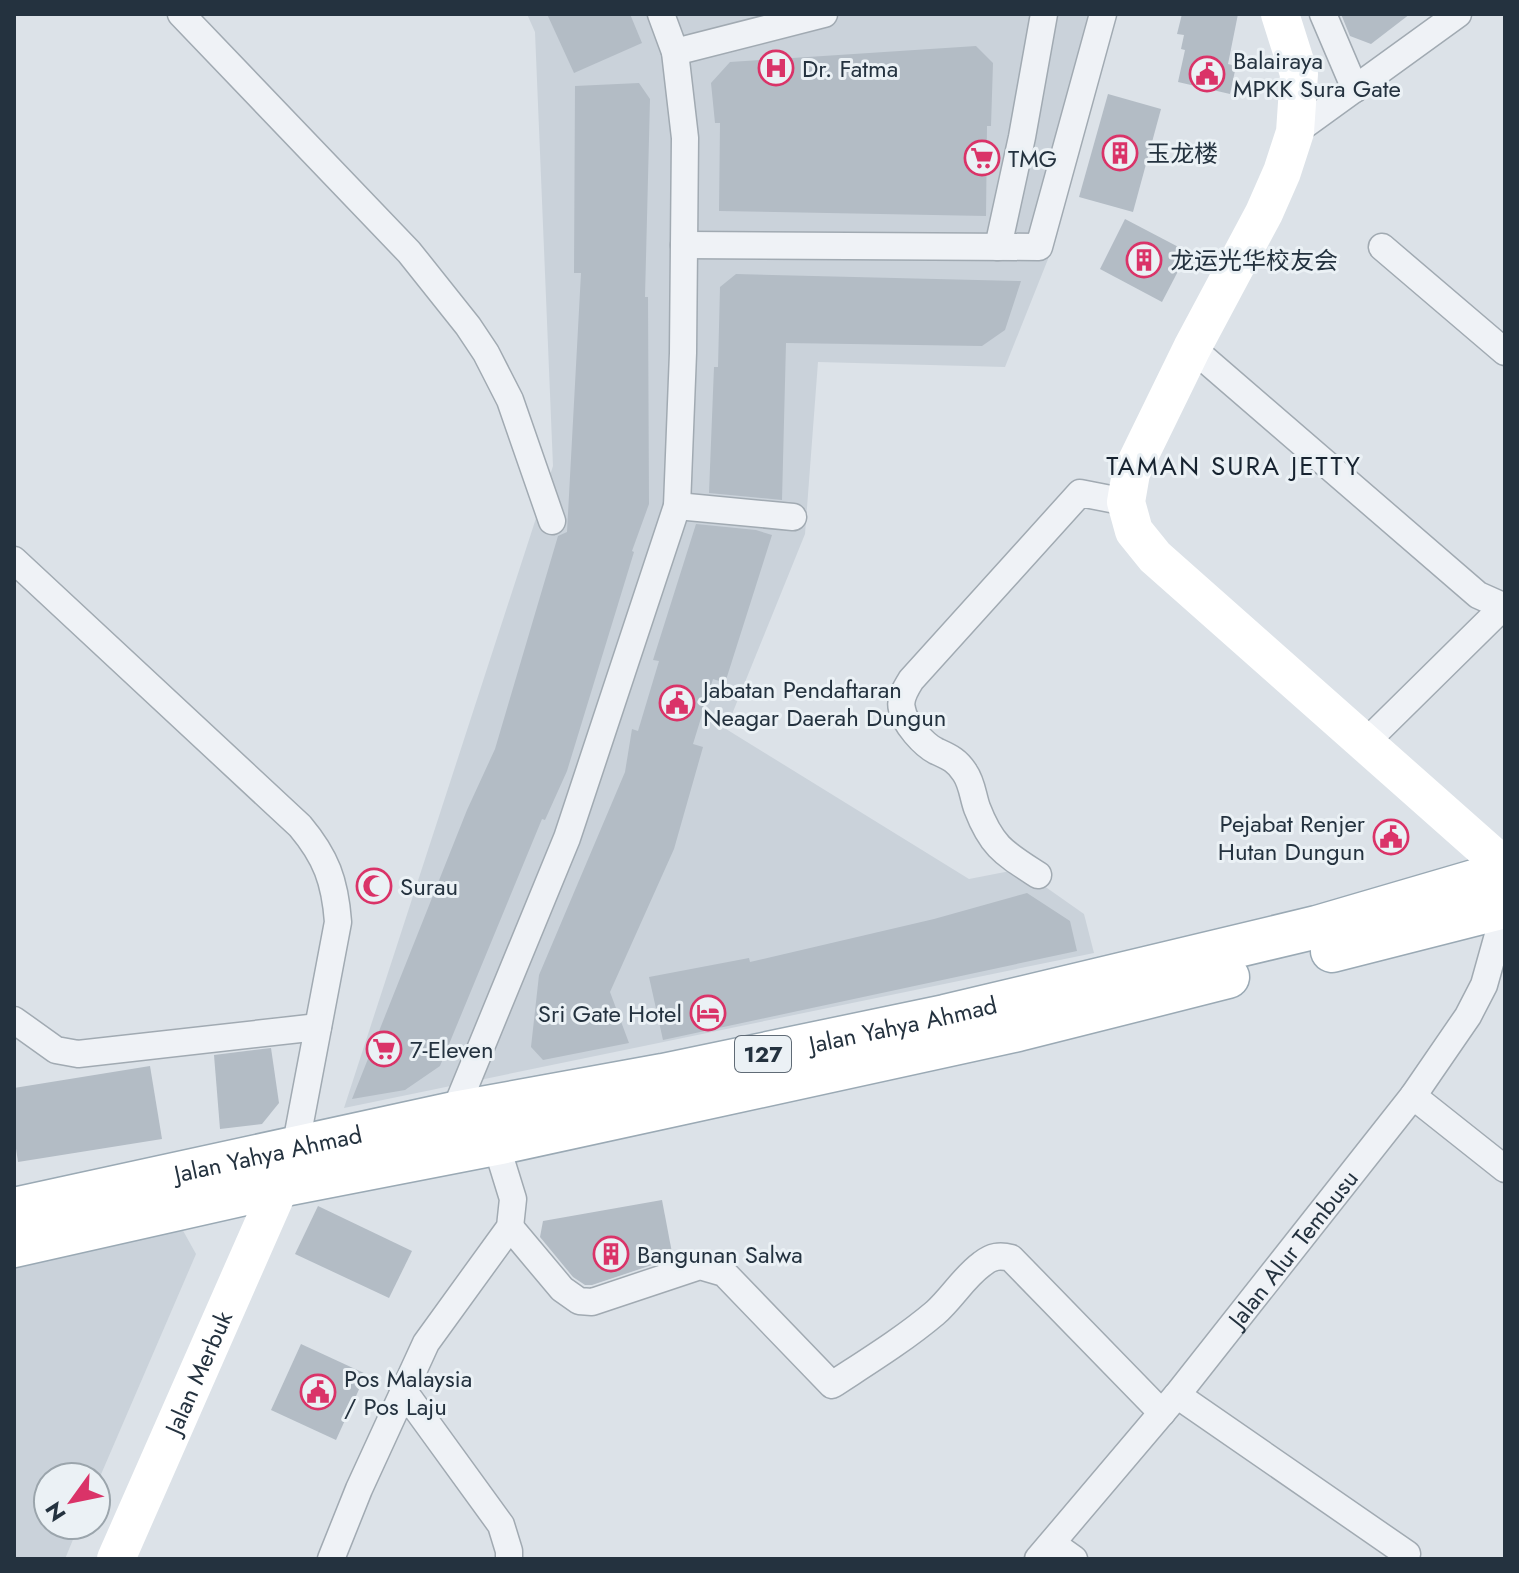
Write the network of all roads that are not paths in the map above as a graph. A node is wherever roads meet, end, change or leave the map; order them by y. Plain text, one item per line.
1 (181, 14) edge
2 (661, 14) edge
3 (824, 14) edge
4 (1044, 14) edge
5 (1103, 14) edge
6 (1280, 14) edge
7 (1323, 14) edge
8 (1458, 14) edge
9 (675, 52) junction
10 (1355, 89) junction
11 (1295, 132) junction
12 (684, 245) junction
13 (998, 247) junction
14 (1382, 247) dead end
15 (1192, 348) junction
16 (1505, 352) edge
17 (1126, 502) junction
18 (677, 506) junction
19 (793, 517) dead end
20 (552, 521) dead end
21 (14, 560) edge
22 (1504, 607) edge
23 (1364, 744) junction
24 (1505, 870) edge
25 (1038, 875) dead end
26 (1505, 909) edge
27 (14, 1020) edge
28 (318, 1027) junction
29 (1413, 1096) junction
30 (454, 1113) junction
31 (496, 1144) junction
32 (288, 1167) junction
33 (1505, 1169) edge
34 (14, 1209) edge
35 (510, 1227) junction
36 (14, 1246) edge
37 (403, 1390) junction
38 (1169, 1404) junction
39 (1055, 1554) edge
40 (1407, 1554) dead end
41 (116, 1559) edge
42 (331, 1559) edge
43 (509, 1559) edge

1 - 20 street
2 - 9 street
3 - 9 street
4 - 13 street
5 - 13 street
6 - 11 street
7 - 10 street
8 - 10 street
9 - 12 street
10 - 11 street
11 - 15 street
12 - 13 street
12 - 18 street
14 - 16 street
15 - 17 street
15 - 22 street
17 - 23 street
17 - 25 street
18 - 19 street
18 - 30 street
21 - 28 street
22 - 23 street
23 - 24 street
24 - 30 main road, Jalan Yahya Ahmad / 127
26 - 29 street, Jalan Alur Tembusu
26 - 31 main road, Jalan Yahya Ahmad / 127
27 - 28 street
28 - 32 street
29 - 33 street
29 - 38 street, Jalan Alur Tembusu
30 - 32 main road, Jalan Yahya Ahmad / 127
31 - 32 main road, Jalan Yahya Ahmad / 127
31 - 35 street
32 - 34 main road, Jalan Yahya Ahmad / 127
32 - 36 main road, Jalan Yahya Ahmad / 127
32 - 41 street, Jalan Merbuk
35 - 37 street
35 - 38 street
37 - 42 street
37 - 43 street
38 - 39 street, Jalan Alur Tembusu
38 - 40 street

